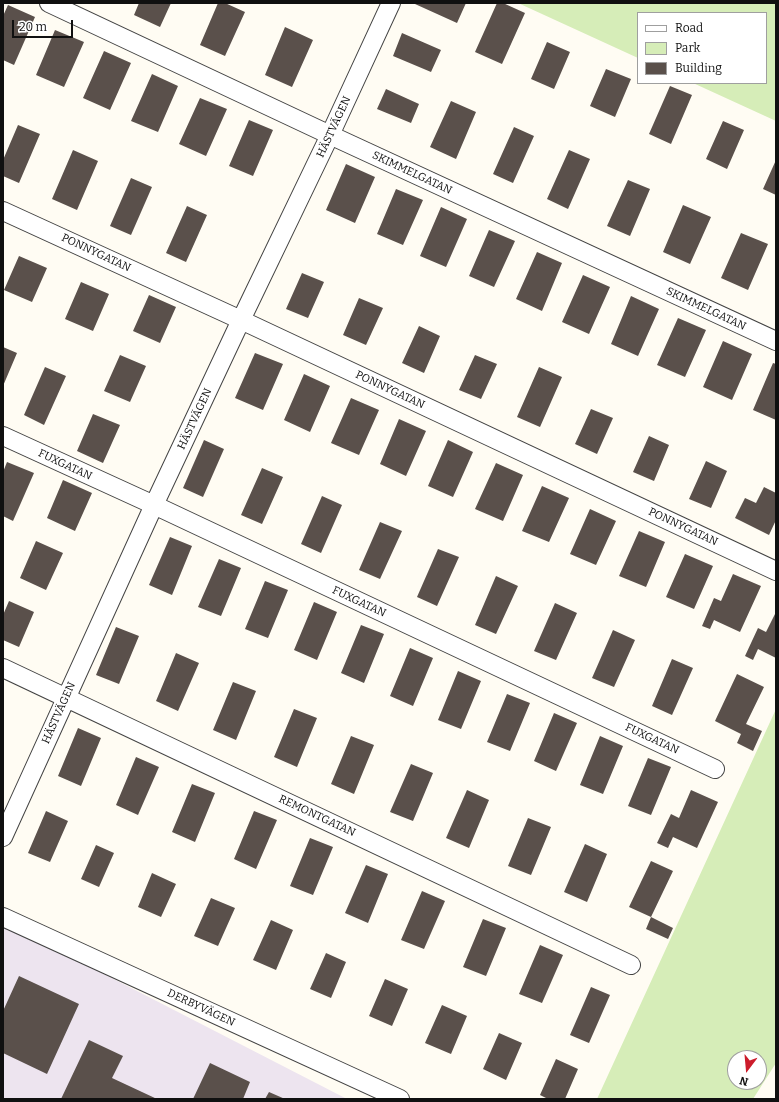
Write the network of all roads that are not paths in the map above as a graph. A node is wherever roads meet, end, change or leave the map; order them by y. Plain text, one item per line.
1 (49, 3) edge
2 (391, 3) edge
3 (330, 135) junction
4 (3, 211) edge
5 (241, 320) junction
6 (776, 341) edge
7 (3, 436) edge
8 (154, 505) junction
9 (776, 570) edge
10 (3, 668) edge
11 (66, 697) junction
12 (715, 769) dead end
13 (3, 837) edge
14 (3, 917) edge
15 (631, 966) dead end
16 (400, 1099) edge

1 - 3 street, SKIMMELGATAN
2 - 3 street, HÄSTVÄGEN
3 - 5 street, HÄSTVÄGEN
3 - 6 street, SKIMMELGATAN
4 - 5 street, PONNYGATAN
5 - 8 street, HÄSTVÄGEN
5 - 9 street, PONNYGATAN
7 - 8 street, FUXGATAN
8 - 11 street, HÄSTVÄGEN
8 - 12 street, FUXGATAN
10 - 11 street, REMONTGATAN
11 - 13 street, HÄSTVÄGEN
11 - 15 street, REMONTGATAN
14 - 16 street, DERBYVÄGEN

